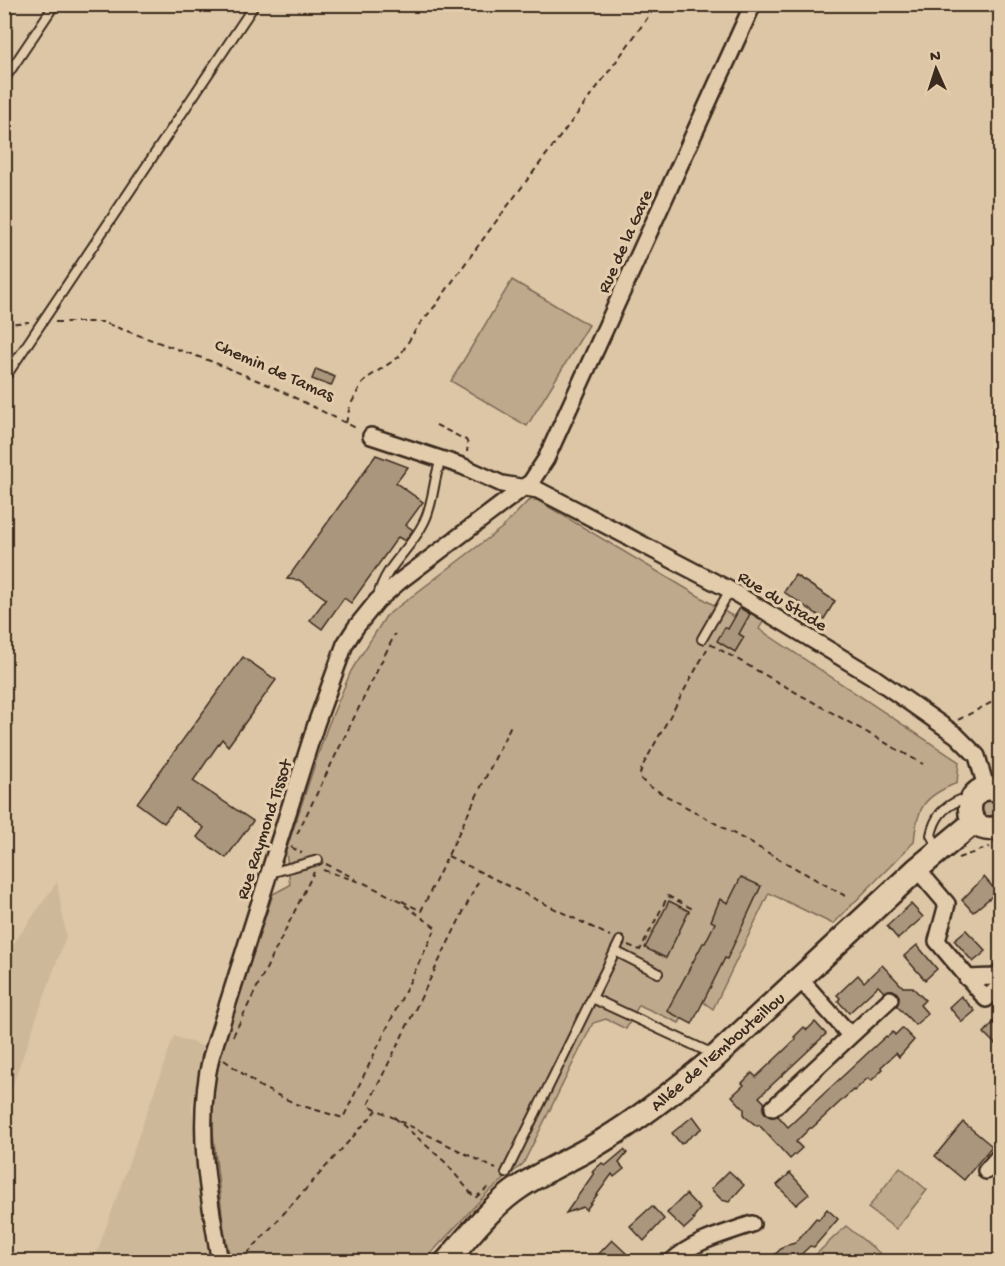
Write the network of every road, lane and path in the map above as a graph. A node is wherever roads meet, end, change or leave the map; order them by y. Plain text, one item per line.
1 (55, 4) edge
2 (255, 4) edge
3 (657, 4) edge
4 (753, 4) edge
5 (4, 80) edge
6 (43, 321) junction
7 (4, 324) edge
8 (4, 379) edge
9 (346, 423) junction
10 (436, 425) dead end
11 (371, 436) joint
12 (441, 460) junction
13 (462, 466) junction
14 (522, 487) junction
15 (730, 590) junction
16 (377, 601) junction
17 (395, 634) dead end
18 (702, 639) joint
19 (710, 644) junction
20 (1000, 699) edge
21 (511, 725) dead end
22 (946, 728) junction
23 (923, 764) dead end
24 (981, 802) edge
25 (1000, 827) edge
26 (296, 836) dead end
27 (291, 847) dead end
28 (448, 855) junction
29 (318, 860) junction
30 (917, 868) junction
31 (270, 873) junction
32 (478, 882) dead end
33 (363, 883) junction
34 (394, 897) junction
35 (847, 897) dead end
36 (693, 909) dead end
37 (620, 941) junction
38 (615, 951) junction
39 (658, 973) dead end
40 (1000, 973) edge
41 (967, 978) junction
42 (800, 979) junction
43 (1000, 986) edge
44 (592, 998) junction
45 (890, 999) dead end
46 (850, 1035) junction
47 (233, 1037) dead end
48 (717, 1055) junction
49 (222, 1058) dead end
50 (773, 1108) dead end
51 (378, 1110) junction
52 (394, 1118) junction
53 (1000, 1155) edge
54 (986, 1171) dead end
55 (506, 1173) junction
56 (752, 1224) dead end
57 (220, 1262) edge
58 (240, 1262) edge
59 (446, 1262) edge
60 (671, 1262) edge

1 - 5 lane
2 - 6 lane
3 - 9 path
4 - 14 street, Rue de la Gare
6 - 7 path, Chemin de Tamas
6 - 8 lane
6 - 9 path, Chemin de Tamas
9 - 11 path, Chemin de Tamas
10 - 13 path
11 - 12 street
12 - 13 street
12 - 16 lane
13 - 14 street
14 - 15 street, Rue du Stade
14 - 16 street, Rue Raymond Tissot
15 - 18 lane
15 - 22 street, Rue du Stade
16 - 31 street, Rue Raymond Tissot
17 - 26 path
18 - 19 path
19 - 23 path
19 - 35 path
20 - 22 path
21 - 28 path
22 - 24 street, Rue du Stade
24 - 25 street
24 - 30 street, Allée de l'Embouteillou
27 - 29 path
28 - 34 path
28 - 37 path
29 - 31 lane
29 - 33 path
30 - 41 street
30 - 42 street, Allée de l'Embouteillou
31 - 57 street, Rue Raymond Tissot
32 - 51 path
33 - 34 path
33 - 47 path
34 - 49 path
36 - 37 path
37 - 38 lane
38 - 39 lane
38 - 44 lane
40 - 41 street
41 - 43 street
42 - 46 street
42 - 48 street, Allée de l'Embouteillou
44 - 48 lane
44 - 55 lane
45 - 46 street
46 - 50 street
48 - 59 street, Allée de l'Embouteillou
51 - 52 path
51 - 58 path
52 - 55 path
52 - 55 path
53 - 54 street
56 - 60 street

